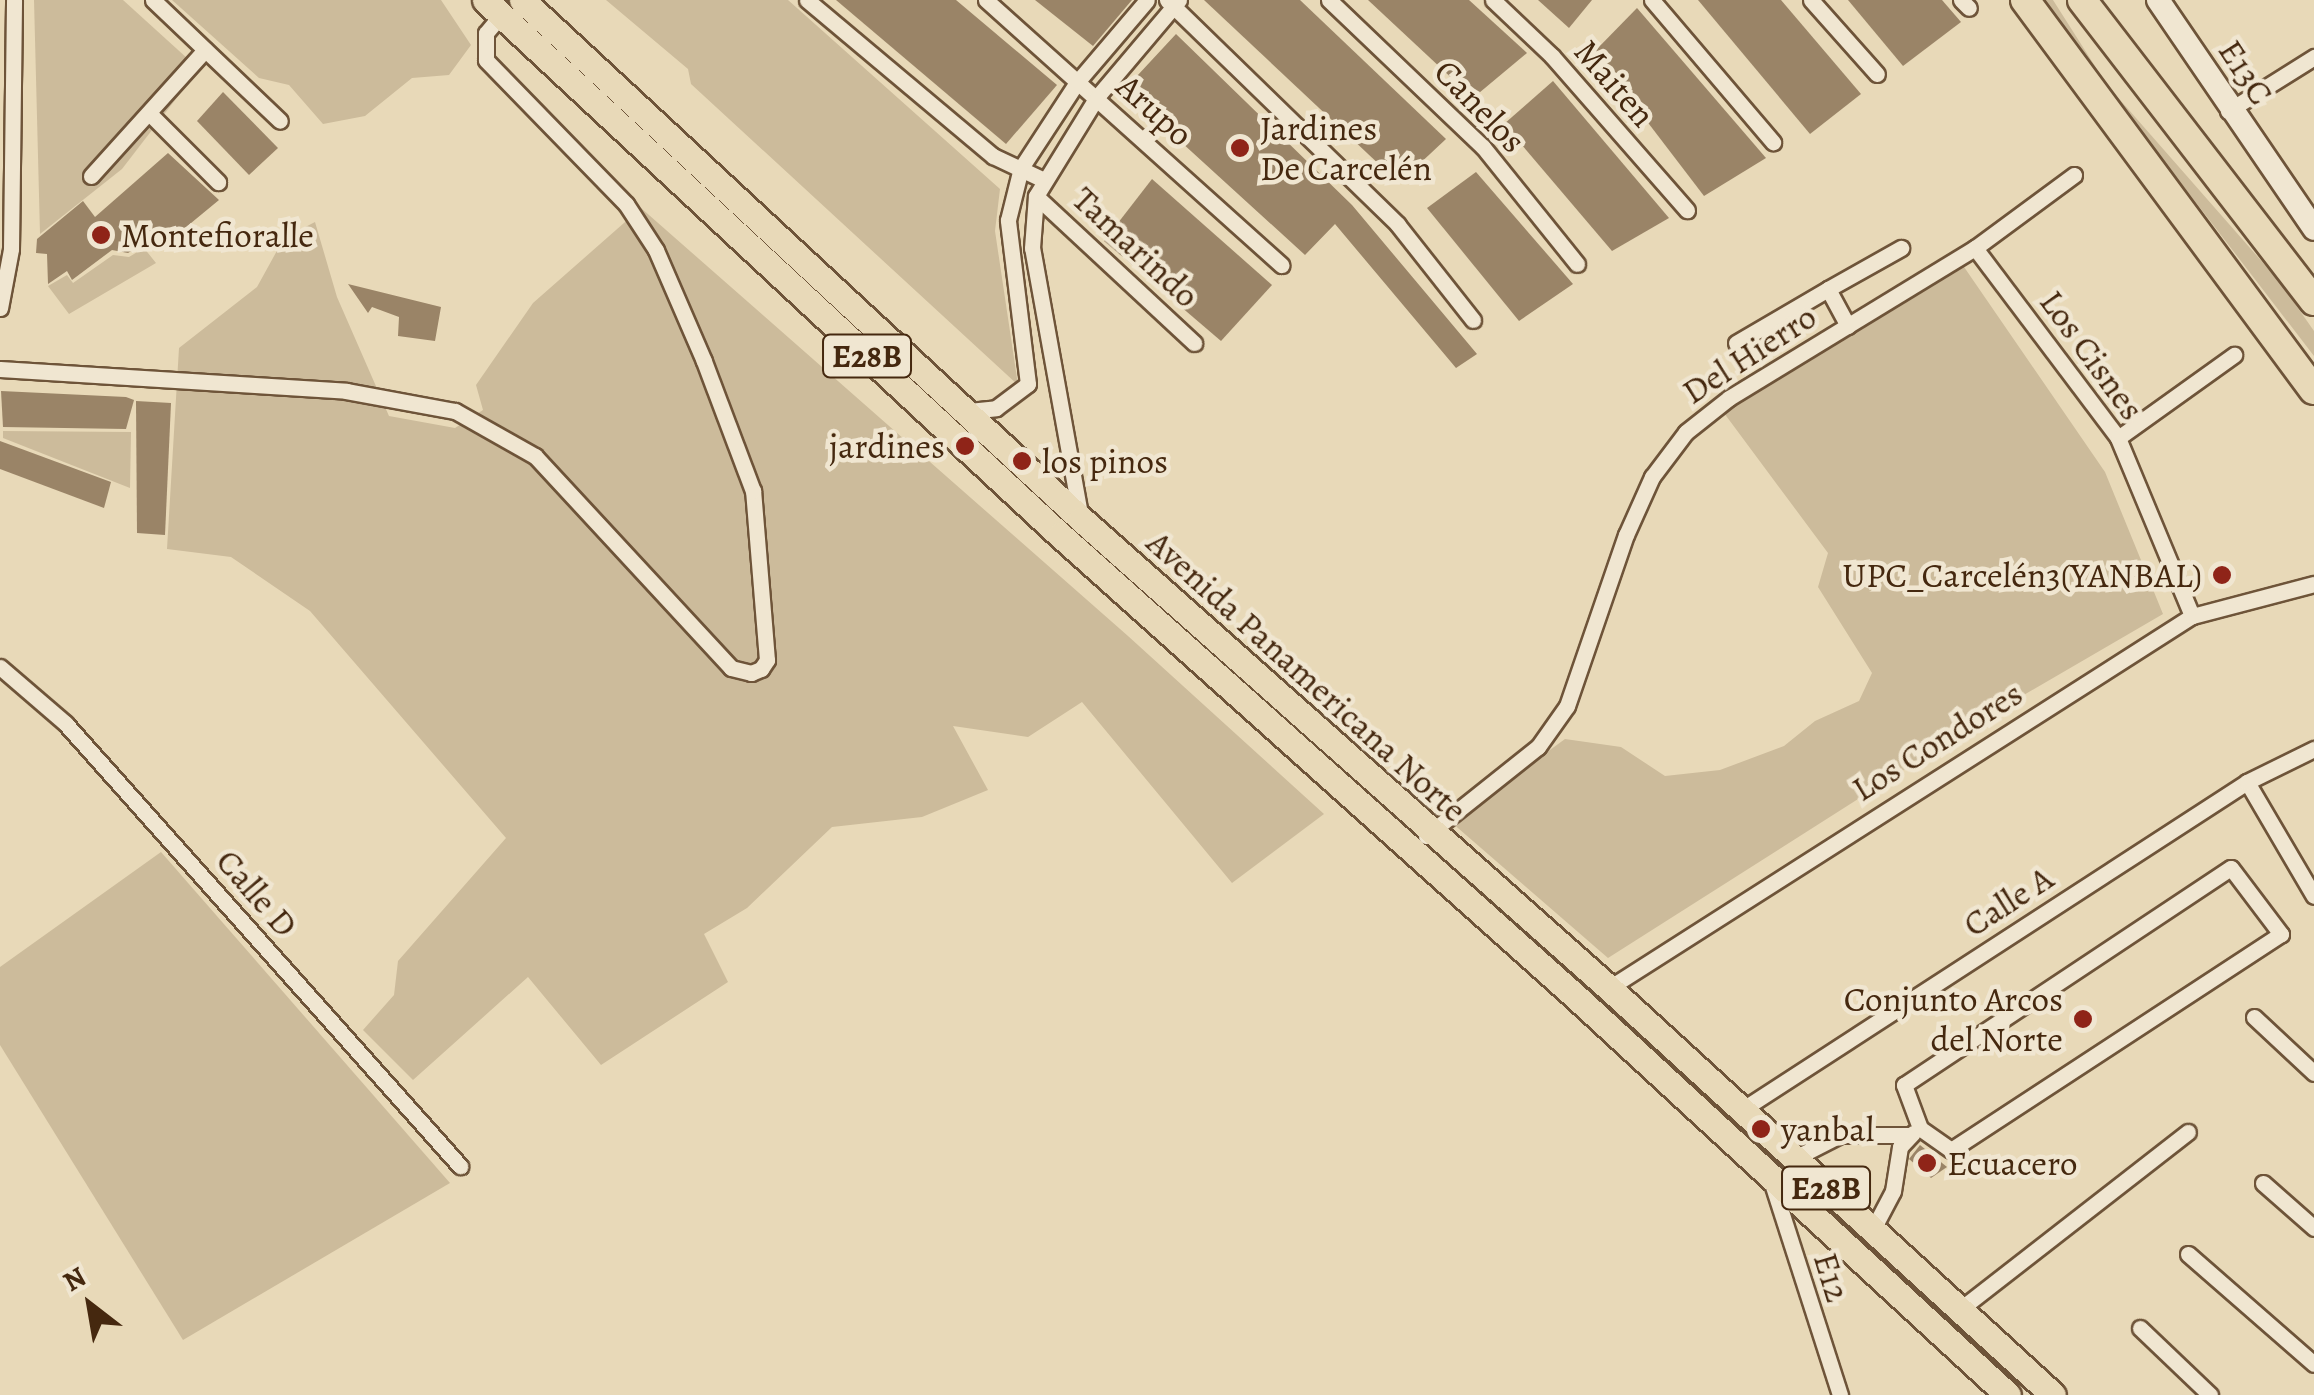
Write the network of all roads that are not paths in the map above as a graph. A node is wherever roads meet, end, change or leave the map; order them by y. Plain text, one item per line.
1 (14, 0) edge
2 (153, 0) edge
3 (807, 0) edge
4 (986, 0) edge
5 (1147, 0) edge
6 (1328, 0) edge
7 (1493, 0) edge
8 (1652, 0) edge
9 (1811, 0) edge
10 (2025, 0) edge
11 (2082, 0) edge
12 (2158, 0) edge
13 (1173, 2) edge
14 (514, 5) edge
15 (205, 50) junction
16 (2314, 57) edge
17 (1877, 74) dead end
18 (1078, 82) junction
19 (1096, 97) junction
20 (2228, 111) junction
21 (151, 115) junction
22 (280, 121) dead end
23 (1773, 142) dead end
24 (1021, 168) junction
25 (2074, 174) dead end
26 (91, 176) dead end
27 (1044, 180) junction
28 (218, 182) dead end
29 (5, 195) edge
30 (1036, 196) junction
31 (1687, 210) dead end
32 (2314, 229) edge
33 (1900, 248) dead end
34 (1975, 248) junction
35 (1577, 264) dead end
36 (1282, 265) dead end
37 (1828, 289) junction
38 (2314, 301) edge
39 (0, 308) edge
40 (1473, 320) dead end
41 (1848, 326) junction
42 (1194, 343) dead end
43 (1736, 343) dead end
44 (2234, 355) dead end
45 (0, 369) edge
46 (2314, 390) edge
47 (969, 411) junction
48 (2118, 438) junction
49 (1081, 519) junction
50 (2314, 584) edge
51 (2192, 616) junction
52 (0, 668) edge
53 (2314, 749) edge
54 (2246, 782) junction
55 (1431, 832) junction
56 (1410, 848) junction
57 (2314, 896) edge
58 (1609, 988) junction
59 (2254, 1017) dead end
60 (2314, 1072) edge
61 (1740, 1111) junction
62 (1915, 1131) junction
63 (2188, 1132) dead end
64 (1795, 1158) junction
65 (460, 1166) dead end
66 (1770, 1176) junction
67 (2264, 1183) dead end
68 (2314, 1228) edge
69 (1872, 1231) junction
70 (2188, 1254) dead end
71 (1963, 1307) junction
72 (2140, 1328) dead end
73 (2314, 1364) edge
74 (1840, 1395) edge
75 (2008, 1395) edge
76 (2053, 1395) edge
77 (2210, 1395) edge

1 - 29 street
2 - 15 street
3 - 24 street, Tamarindo
4 - 18 street, Arupo
5 - 18 street
6 - 35 street, Canelos
7 - 31 street, Maiten
8 - 23 street
9 - 17 street
10 - 46 highway
11 - 38 highway
12 - 20 street, E13C
13 - 19 street
13 - 40 street
14 - 45 street
14 - 47 main road, Avenida Panamericana Norte / E28B
14 - 56 main road, Avenida Panamericana Norte / E28B
15 - 21 street
15 - 22 street
16 - 20 street
18 - 19 street, Arupo
18 - 24 street
19 - 27 street
19 - 36 street, Arupo
20 - 32 street, E13C
21 - 26 street
21 - 28 street
24 - 27 street, Tamarindo
24 - 47 street
25 - 34 street, Del Hierro
27 - 30 street
29 - 39 street
30 - 42 street, Tamarindo
30 - 49 street
33 - 37 street
34 - 41 street, Del Hierro
34 - 48 street, Los Cisnes
37 - 41 street
37 - 43 street
41 - 55 street, Del Hierro
44 - 48 street
47 - 49 main road, Avenida Panamericana Norte / E28B
48 - 51 street, Los Cisnes
49 - 55 main road, Avenida Panamericana Norte / E28B
50 - 51 street, Los Condores
51 - 58 street, Los Condores
52 - 65 street, Calle D
53 - 54 street, Calle A
54 - 57 street
54 - 61 street, Calle A
55 - 56 street, Del Hierro
55 - 58 main road, Avenida Panamericana Norte / E28B
56 - 66 main road, Avenida Panamericana Norte / E28B
58 - 61 main road, Avenida Panamericana Norte / E28B
59 - 60 street
61 - 64 main road, Avenida Panamericana Norte / E28B
62 - 62 street
62 - 64 street
62 - 69 street
63 - 71 street
64 - 69 main road, Avenida Panamericana Norte / E28B
66 - 74 street, E12
66 - 75 main road, Avenida Panamericana Norte / E28B
67 - 68 street
69 - 71 main road, Avenida Panamericana Norte / E28B
70 - 73 street
71 - 76 main road, Avenida Panamericana Norte / E28B
72 - 77 street

